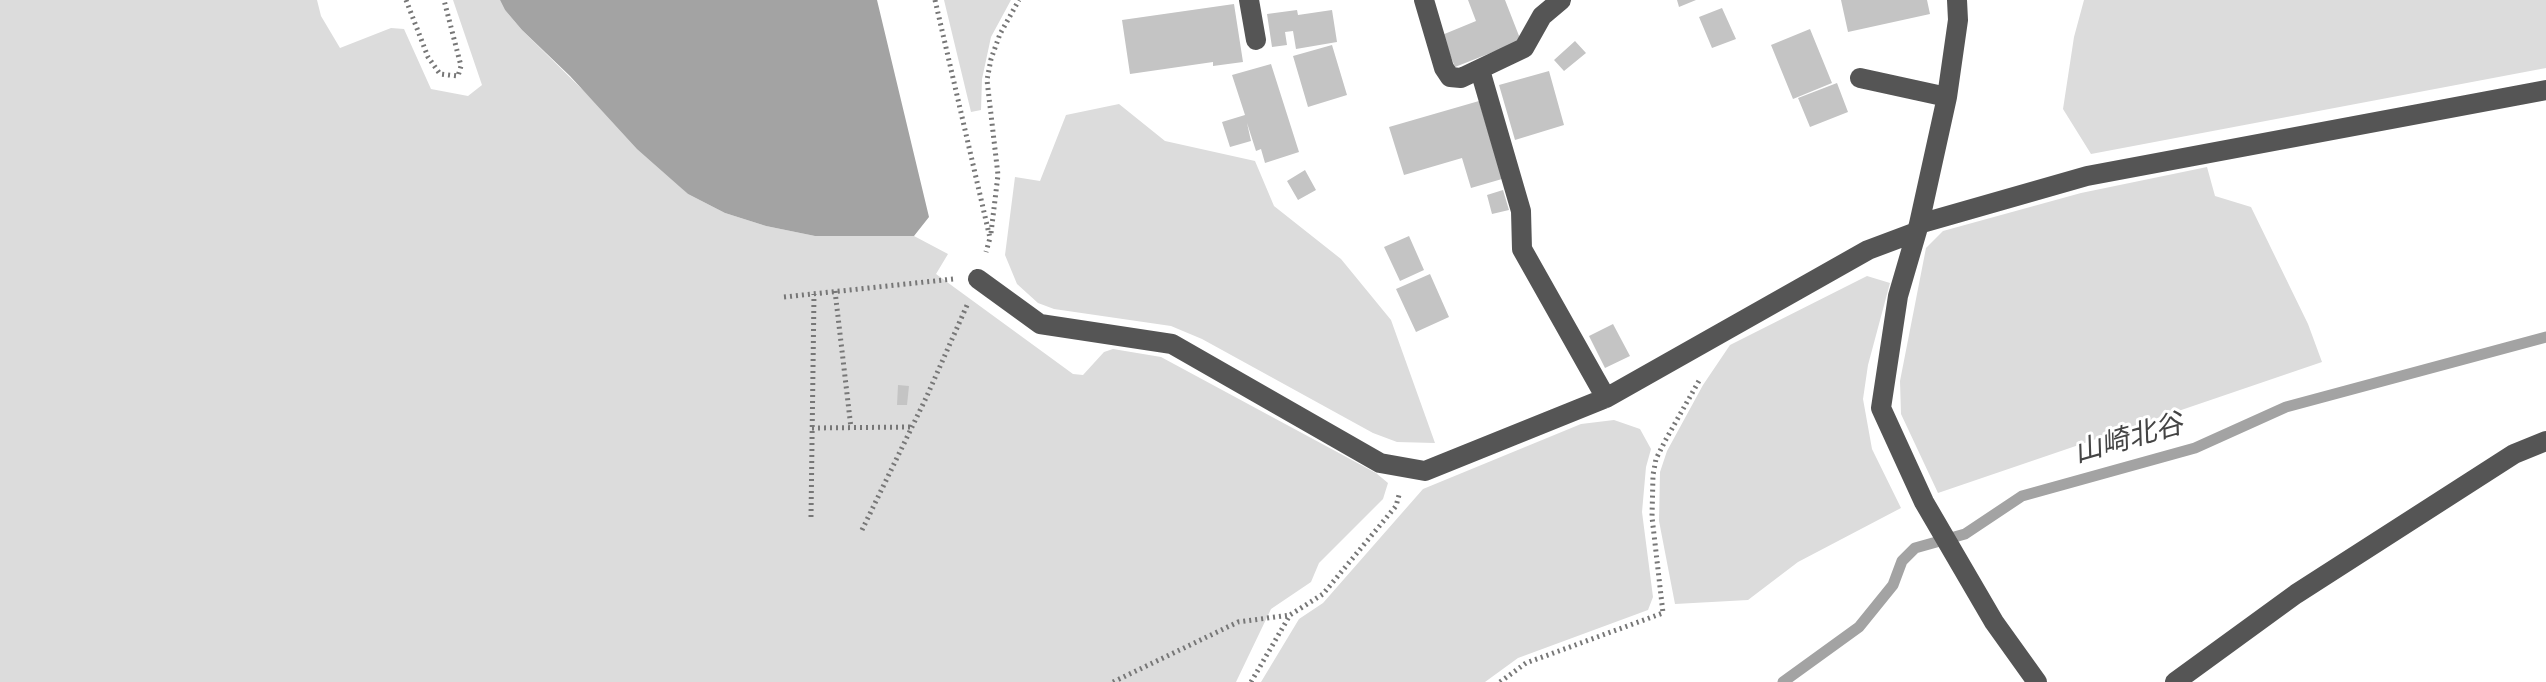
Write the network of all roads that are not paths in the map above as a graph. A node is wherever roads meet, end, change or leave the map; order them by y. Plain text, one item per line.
1 (1249, 0) edge
2 (1424, 0) edge
3 (1561, 0) edge
4 (1957, 0) edge
5 (1256, 40) dead end
6 (1480, 70) junction
7 (1860, 78) dead end
8 (2546, 90) edge
9 (1947, 97) junction
10 (1918, 228) junction
11 (978, 279) road end
12 (1606, 398) junction
13 (2546, 441) edge
14 (2037, 682) edge
15 (2175, 682) edge

1 - 5 street
2 - 6 street
3 - 6 street
4 - 9 street
6 - 12 street
7 - 9 street
8 - 10 street
9 - 10 street
10 - 12 street
10 - 14 street
11 - 12 street
13 - 15 street

